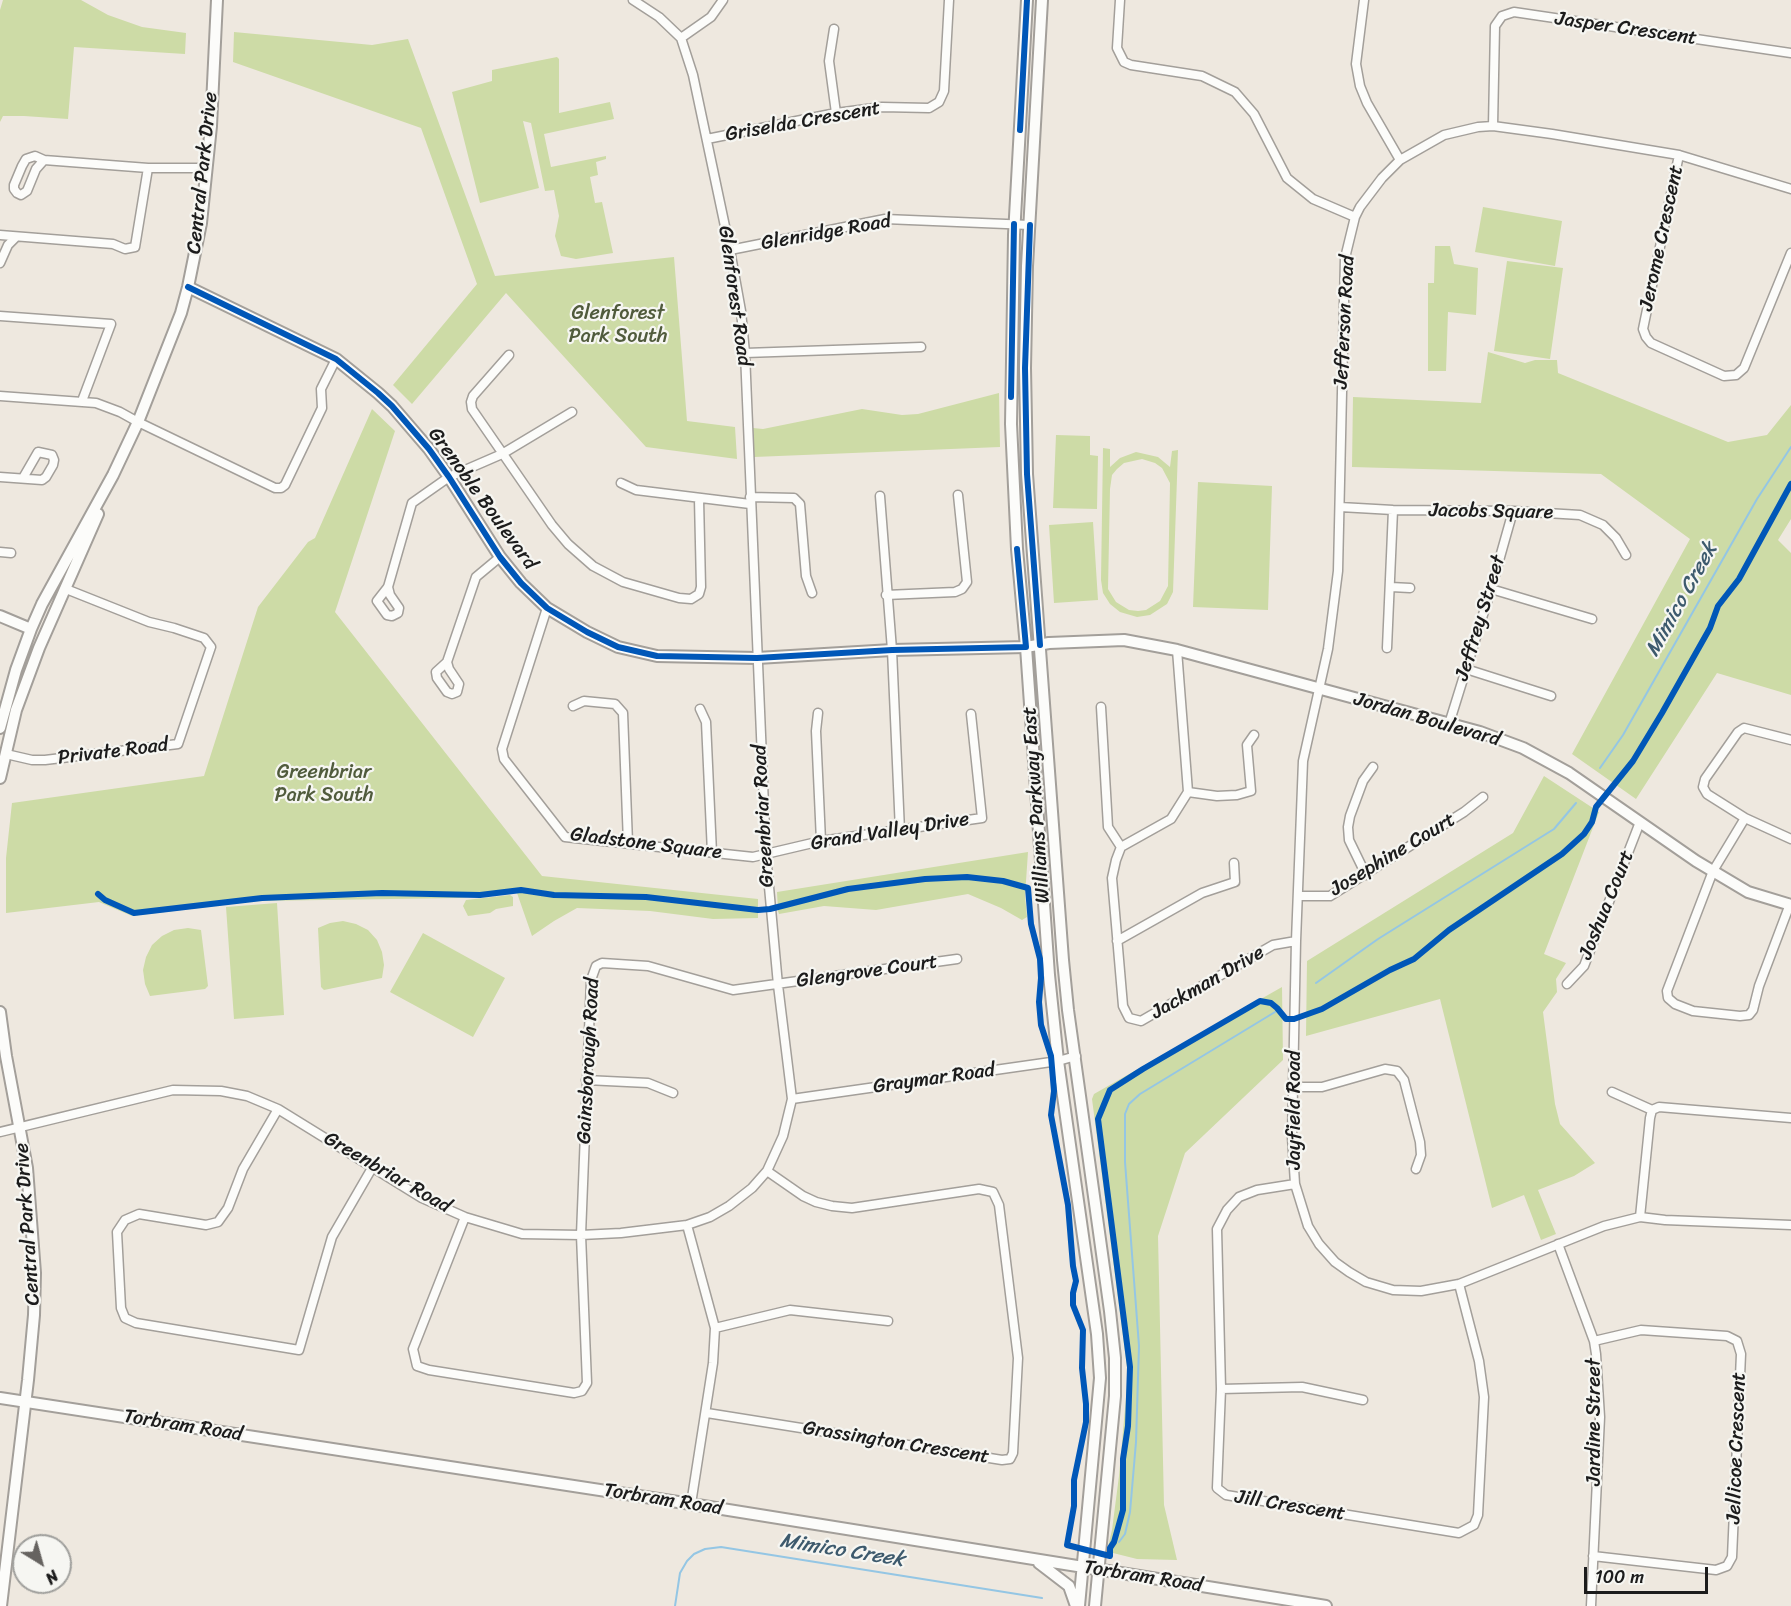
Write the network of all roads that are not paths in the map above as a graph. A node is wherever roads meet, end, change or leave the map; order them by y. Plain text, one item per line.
1 (217, 0) edge
2 (633, 0) edge
3 (723, 0) edge
4 (949, 0) edge
5 (1027, 0) edge
6 (1042, 0) edge
7 (1120, 0) edge
8 (1364, 0) edge
9 (834, 29) dead end
10 (681, 38) junction
11 (1791, 53) edge
12 (836, 112) junction
13 (1493, 126) junction
14 (707, 139) junction
15 (1679, 155) junction
16 (44, 160) junction
17 (1400, 160) junction
18 (148, 168) junction
19 (206, 168) junction
20 (1791, 189) edge
21 (1355, 217) junction
22 (1014, 224) junction
23 (1030, 225) junction
24 (0, 235) edge
25 (15, 238) junction
26 (730, 250) junction
27 (1791, 253) edge
28 (0, 263) edge
29 (188, 287) junction
30 (0, 316) edge
31 (921, 347) dead end
32 (745, 352) junction
33 (508, 355) dead end
34 (336, 359) junction
35 (0, 396) edge
36 (82, 401) junction
37 (572, 412) dead end
38 (138, 422) junction
39 (502, 454) junction
40 (113, 475) junction
41 (0, 477) edge
42 (449, 477) junction
43 (23, 478) dead end
44 (621, 483) dead end
45 (958, 495) dead end
46 (880, 496) dead end
47 (699, 499) junction
48 (750, 500) junction
49 (1340, 507) junction
50 (1393, 510) junction
51 (1513, 511) junction
52 (0, 552) edge
53 (11, 554) dead end
54 (1626, 555) dead end
55 (500, 557) junction
56 (388, 587) dead end
57 (1391, 587) junction
58 (1410, 588) dead end
59 (66, 589) junction
60 (1491, 589) junction
61 (812, 593) dead end
62 (886, 595) junction
63 (547, 609) junction
64 (0, 616) edge
65 (1592, 620) dead end
66 (31, 628) junction
67 (45, 635) junction
68 (1040, 645) junction
69 (1026, 647) junction
70 (1387, 648) dead end
71 (892, 650) junction
72 (1177, 650) junction
73 (757, 658) junction
74 (447, 662) dead end
75 (1466, 669) junction
76 (1319, 690) junction
77 (1551, 696) dead end
78 (573, 706) dead end
79 (1101, 707) dead end
80 (700, 709) dead end
81 (818, 713) dead end
82 (971, 714) dead end
83 (1449, 724) junction
84 (0, 728) edge
85 (1254, 735) dead end
86 (1791, 740) edge
87 (6, 754) junction
88 (1373, 767) dead end
89 (0, 777) edge
90 (1188, 792) junction
91 (1483, 797) dead end
92 (1744, 818) junction
93 (1640, 822) junction
94 (900, 831) junction
95 (1791, 839) edge
96 (820, 841) junction
97 (628, 843) junction
98 (1121, 848) junction
99 (712, 853) junction
100 (766, 854) junction
101 (1234, 863) dead end
102 (1713, 871) junction
103 (1366, 875) junction
104 (1298, 896) junction
105 (1791, 905) edge
106 (1118, 941) junction
107 (1296, 941) junction
108 (957, 959) dead end
109 (1567, 984) dead end
110 (778, 985) junction
111 (0, 1012) edge
112 (1076, 1056) junction
113 (1059, 1061) junction
114 (586, 1080) junction
115 (1293, 1087) junction
116 (674, 1092) dead end
117 (1612, 1092) dead end
118 (792, 1099) junction
119 (278, 1109) junction
120 (1652, 1110) junction
121 (1791, 1118) edge
122 (20, 1128) junction
123 (0, 1132) edge
124 (372, 1168) junction
125 (1416, 1170) dead end
126 (767, 1171) junction
127 (1295, 1184) junction
128 (465, 1217) junction
129 (1640, 1217) junction
130 (687, 1225) junction
131 (1791, 1225) edge
132 (581, 1235) junction
133 (1558, 1244) junction
134 (1459, 1284) junction
135 (888, 1321) dead end
136 (715, 1328) junction
137 (1594, 1341) junction
138 (1221, 1389) junction
139 (0, 1398) edge
140 (1363, 1400) dead end
141 (25, 1402) junction
142 (706, 1413) junction
143 (691, 1504) junction
144 (1593, 1556) junction
145 (1036, 1561) junction
146 (1083, 1568) junction
147 (1098, 1570) junction
148 (1, 1606) edge
149 (1077, 1606) edge
150 (1095, 1606) edge
151 (1326, 1606) edge
152 (1591, 1606) edge

1 - 19 main road, Central Park Drive
2 - 10 street, Glenforest Road
3 - 10 street
4 - 12 street, Griselda Crescent
5 - 22 main road, Williams Parkway East
6 - 23 main road, Williams Parkway East
7 - 21 street
8 - 17 street
9 - 12 street
10 - 14 street, Glenforest Road
11 - 13 street, Jasper Crescent
12 - 14 street, Griselda Crescent
13 - 15 street, Jefferson Road
13 - 17 street, Jefferson Road
14 - 26 street, Glenforest Road
15 - 20 street, Jefferson Road
15 - 27 street, Jerome Crescent
16 - 16 street
16 - 18 street
17 - 21 street, Jefferson Road
18 - 19 street
18 - 25 street
19 - 29 main road, Central Park Drive
21 - 49 street, Jefferson Road
22 - 23 street, Glenridge Road
22 - 26 street, Glenridge Road
22 - 69 main road, Williams Parkway East
23 - 68 main road, Williams Parkway East
24 - 25 street
25 - 28 street
26 - 32 street, Glenforest Road
29 - 34 main road, Grenoble Boulevard
29 - 38 main road, Central Park Drive
30 - 36 street
31 - 32 street
32 - 48 street, Glenforest Road
33 - 39 street
34 - 38 street
34 - 42 main road, Grenoble Boulevard
35 - 36 street
36 - 38 street
37 - 39 street
38 - 40 main road, Central Park Drive
39 - 42 street
39 - 47 street
40 - 59 main road, Central Park Drive
40 - 66 main road, Central Park Drive
41 - 43 street
42 - 55 main road, Grenoble Boulevard
42 - 56 street
44 - 47 street
45 - 62 street
46 - 62 street
47 - 48 street
48 - 61 street
48 - 73 street, Glenforest Road
49 - 50 street, Jacobs Square
49 - 76 street, Jefferson Road
50 - 51 street, Jacobs Square
50 - 57 street
51 - 54 street, Jacobs Square
51 - 60 street, Jeffrey Street
52 - 53 street
55 - 63 main road, Grenoble Boulevard
55 - 74 street
57 - 58 street
57 - 70 street
59 - 67 main road, Central Park Drive
59 - 87 street, Private Road
60 - 65 street
60 - 75 street, Jeffrey Street
62 - 71 street
63 - 73 main road, Grenoble Boulevard
63 - 97 street, Gladstone Square
64 - 66 main road
66 - 67 street
66 - 84 main road, Central Park Drive
67 - 87 main road, Central Park Drive
68 - 69 main road, Jordan Boulevard
68 - 72 main road, Jordan Boulevard
68 - 112 main road, Williams Parkway East
69 - 71 main road, Grenoble Boulevard
69 - 113 main road, Williams Parkway East
71 - 73 main road, Grenoble Boulevard
71 - 94 street
72 - 76 main road, Jordan Boulevard
72 - 90 street
73 - 100 street, Greenbriar Road
75 - 77 street
75 - 83 street, Jeffrey Street
76 - 83 main road, Jordan Boulevard
76 - 104 street, Jayfield Road
78 - 97 street
79 - 98 street
80 - 99 street
81 - 96 street
82 - 94 street, Grand Valley Drive
83 - 93 main road, Jordan Boulevard
85 - 90 street
86 - 92 street
87 - 89 main road, Central Park Drive
88 - 103 street
90 - 98 street
91 - 103 street, Josephine Court
92 - 95 street
92 - 102 street
93 - 102 main road, Jordan Boulevard
93 - 109 street, Joshua Court
94 - 96 street, Grand Valley Drive
96 - 100 street, Grand Valley Drive
97 - 99 street, Gladstone Square
98 - 106 street, Jackman Drive
99 - 100 street, Gladstone Square
100 - 110 street, Greenbriar Road
101 - 106 street
102 - 105 main road, Jordan Boulevard
102 - 105 street
103 - 104 street, Josephine Court
104 - 107 street, Jayfield Road
106 - 107 street, Jackman Drive
107 - 115 street, Jayfield Road
108 - 110 street, Glengrove Court
110 - 114 street, Gainsborough Road
110 - 118 street, Greenbriar Road
111 - 122 main road, Central Park Drive
112 - 113 street, Graymar Road
112 - 147 main road, Williams Parkway East
113 - 118 street, Graymar Road
113 - 146 main road, Williams Parkway East
114 - 116 street
114 - 132 street, Gainsborough Road
115 - 125 street
115 - 127 street, Jayfield Road
117 - 120 street
118 - 126 street, Greenbriar Road
119 - 122 street, Greenbriar Road
119 - 124 street, Greenbriar Road
119 - 124 street
120 - 121 street
120 - 129 street
122 - 123 street, Greenbriar Road
122 - 141 main road, Central Park Drive
124 - 128 street, Greenbriar Road
126 - 130 street, Greenbriar Road
126 - 142 street, Grassington Crescent
127 - 134 street, Jayfield Road
127 - 138 street, Jill Crescent
128 - 132 street, Greenbriar Road
128 - 132 street, Gainsborough Road
129 - 131 street, Jayfield Road
129 - 133 street, Jayfield Road
130 - 132 street, Greenbriar Road
130 - 136 street
133 - 134 street, Jayfield Road
133 - 137 street, Jardine Street
134 - 138 street, Jill Crescent
135 - 136 street
136 - 142 street
137 - 144 street, Jardine Street
137 - 144 street, Jellicoe Crescent
138 - 140 street
139 - 141 main road, Torbram Road
141 - 143 main road, Torbram Road
141 - 148 main road, Central Park Drive
142 - 143 street
143 - 145 main road, Torbram Road
144 - 152 street, Jardine Street
145 - 146 main road, Torbram Road
145 - 149 main road
146 - 147 main road, Torbram Road
146 - 149 main road, Williams Parkway East
147 - 150 main road, Williams Parkway East
147 - 151 main road, Torbram Road

